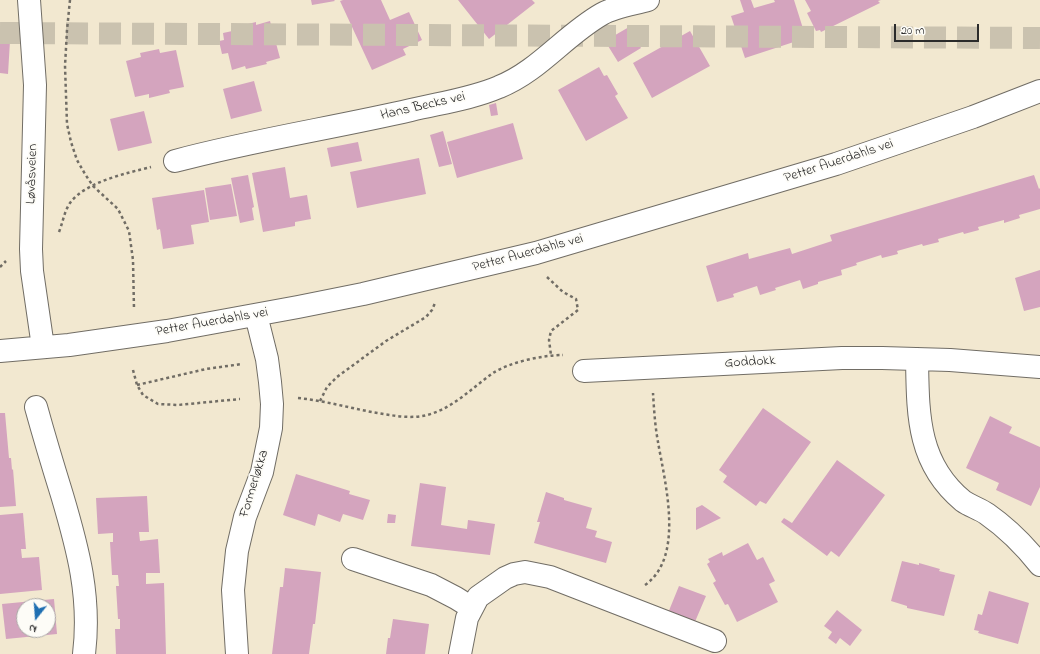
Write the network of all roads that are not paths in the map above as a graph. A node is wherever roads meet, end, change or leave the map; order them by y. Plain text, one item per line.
1 (29, 0) edge
2 (648, 0) edge
3 (600, 6) edge
4 (1040, 91) edge
5 (175, 161) road end
6 (256, 315) junction
7 (43, 347) junction
8 (0, 351) edge
9 (917, 359) junction
10 (1040, 367) edge
11 (584, 371) dead end
12 (36, 407) dead end
13 (353, 559) dead end
14 (1040, 564) edge
15 (472, 608) junction
16 (715, 641) dead end
17 (84, 654) edge
18 (238, 654) edge
19 (460, 654) edge

1 - 7 street, Løvåsveien
2 - 3 street, Hans Becks vei
3 - 5 street, Hans Becks vei
4 - 6 street, Petter Auerdahls vei
6 - 7 street, Petter Auerdahls vei
6 - 18 street, Formerløkka
7 - 8 street, Petter Auerdahls vei
9 - 10 street, Goddokk
9 - 11 street, Goddokk
9 - 14 street
12 - 17 street
13 - 15 street
15 - 16 street
15 - 19 street

